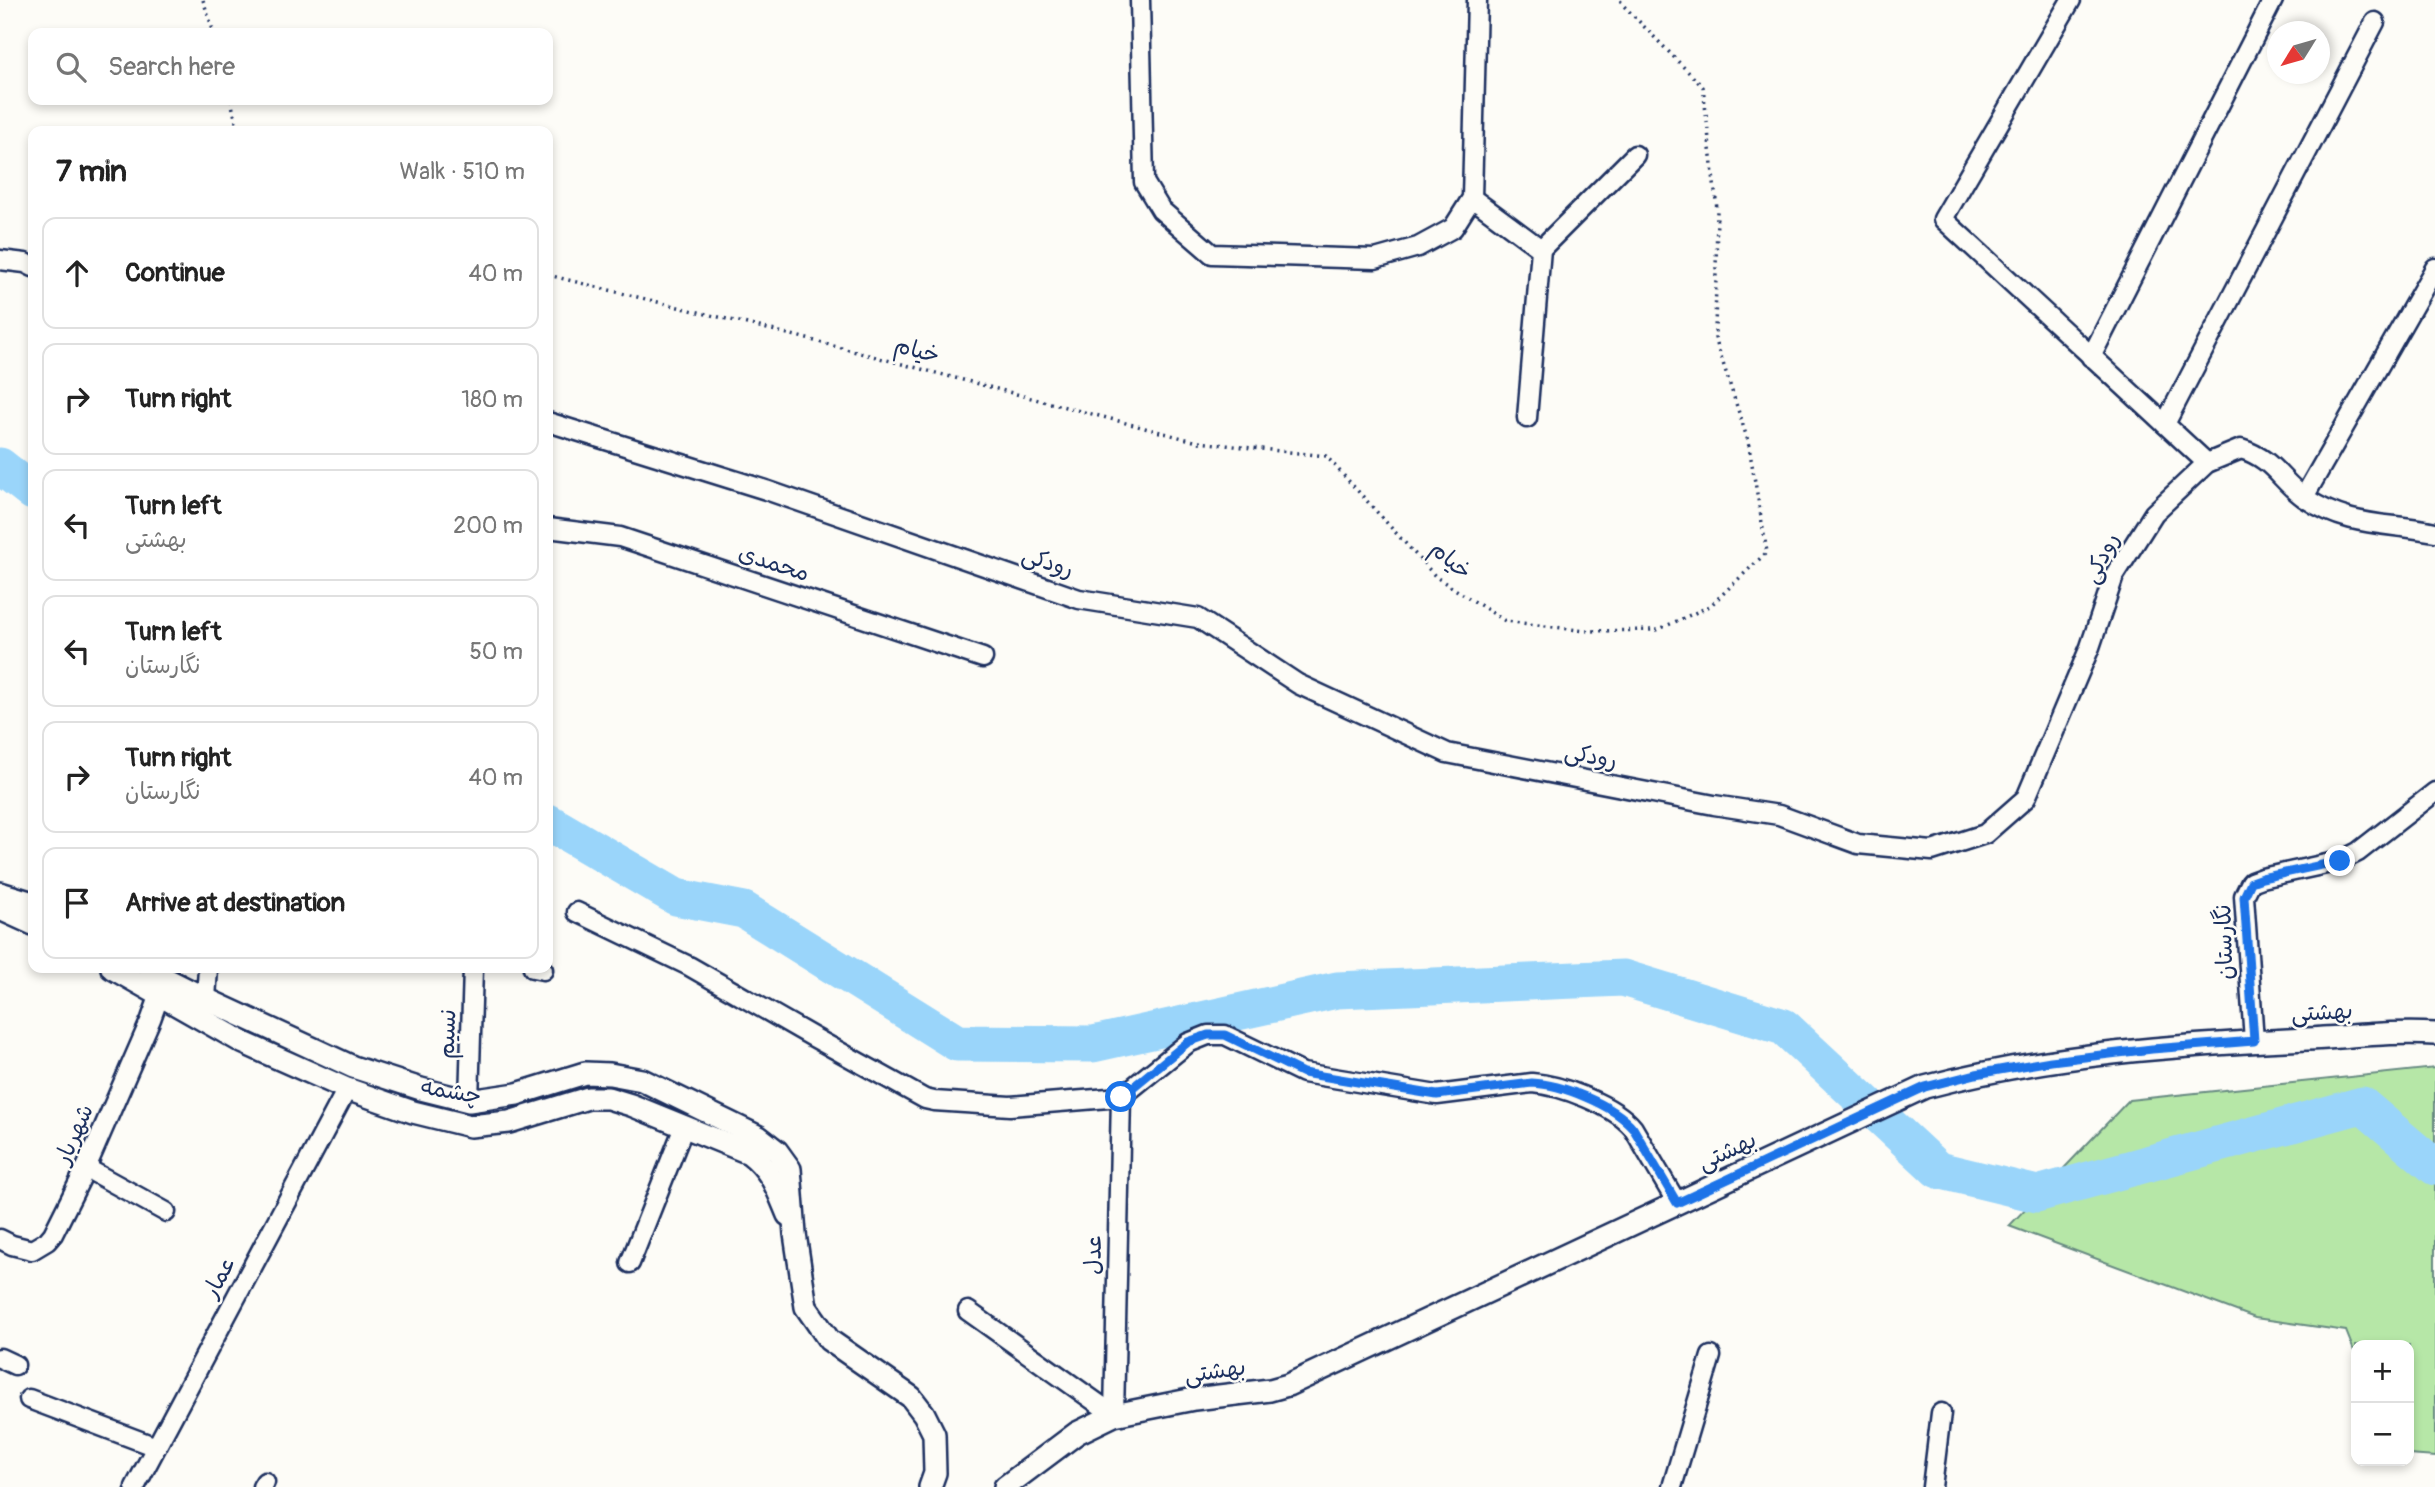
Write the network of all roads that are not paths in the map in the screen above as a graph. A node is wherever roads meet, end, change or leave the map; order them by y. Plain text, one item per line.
1 (1140, 0) edge
2 (1477, 0) edge
3 (2071, 0) edge
4 (2273, 0) edge
5 (2375, 22) dead end
6 (1635, 155) dead end
7 (1472, 198) junction
8 (1541, 249) junction
9 (0, 260) edge
10 (28, 264) edge
11 (2435, 268) edge
12 (2091, 357) junction
13 (1527, 418) dead end
14 (553, 424) edge
15 (2165, 424) junction
16 (2207, 463) junction
17 (2304, 497) junction
18 (2433, 528) edge
19 (553, 529) edge
20 (983, 657) dead end
21 (2435, 792) edge
22 (0, 893) edge
23 (28, 901) edge
24 (0, 909) edge
25 (577, 912) dead end
26 (28, 922) edge
27 (129, 973) edge
28 (208, 973) edge
29 (473, 973) edge
30 (157, 981) edge
31 (206, 999) junction
32 (2435, 1034) edge
33 (2254, 1041) junction
34 (347, 1089) junction
35 (1121, 1097) junction
36 (469, 1101) junction
37 (684, 1127) junction
38 (86, 1168) junction
39 (1677, 1203) junction
40 (166, 1212) dead end
41 (795, 1234) junction
42 (0, 1239) edge
43 (630, 1263) dead end
44 (968, 1311) dead end
45 (1711, 1356) dead end
46 (29, 1399) dead end
47 (1941, 1413) dead end
48 (1114, 1415) junction
49 (156, 1447) junction
50 (135, 1487) edge
51 (930, 1487) edge
52 (1005, 1487) edge
53 (1672, 1487) edge
54 (1932, 1487) edge

1 - 7 street
2 - 7 street
3 - 12 street
4 - 12 street
5 - 15 street
6 - 8 street
7 - 8 street
8 - 13 street
9 - 10 street
11 - 17 street
12 - 15 street
14 - 16 street, رودکی
15 - 16 street
16 - 17 street, رودکی
17 - 18 street, رودکی
19 - 20 street, محمدی
21 - 33 street, نگارستان
22 - 23 street
24 - 26 street
25 - 35 street
27 - 30 street, چشمه
28 - 31 street
29 - 36 street, نسیم
30 - 31 street, چشمه
30 - 34 street, چشمه
30 - 38 street, شهریار
31 - 36 street, چشمه
32 - 33 street, بهشتی
33 - 39 street, بهشتی
34 - 37 street, چشمه
34 - 49 street, عمار
35 - 39 street
35 - 48 street, عدل
36 - 41 street, چشمه
37 - 41 street, چشمه
37 - 43 street
38 - 40 street
38 - 42 street, شهریار
39 - 48 street, بهشتی
41 - 51 street, چشمه
44 - 48 street
45 - 53 street
46 - 49 street
47 - 54 street
48 - 52 street, بهشتی
49 - 50 street, عمار

